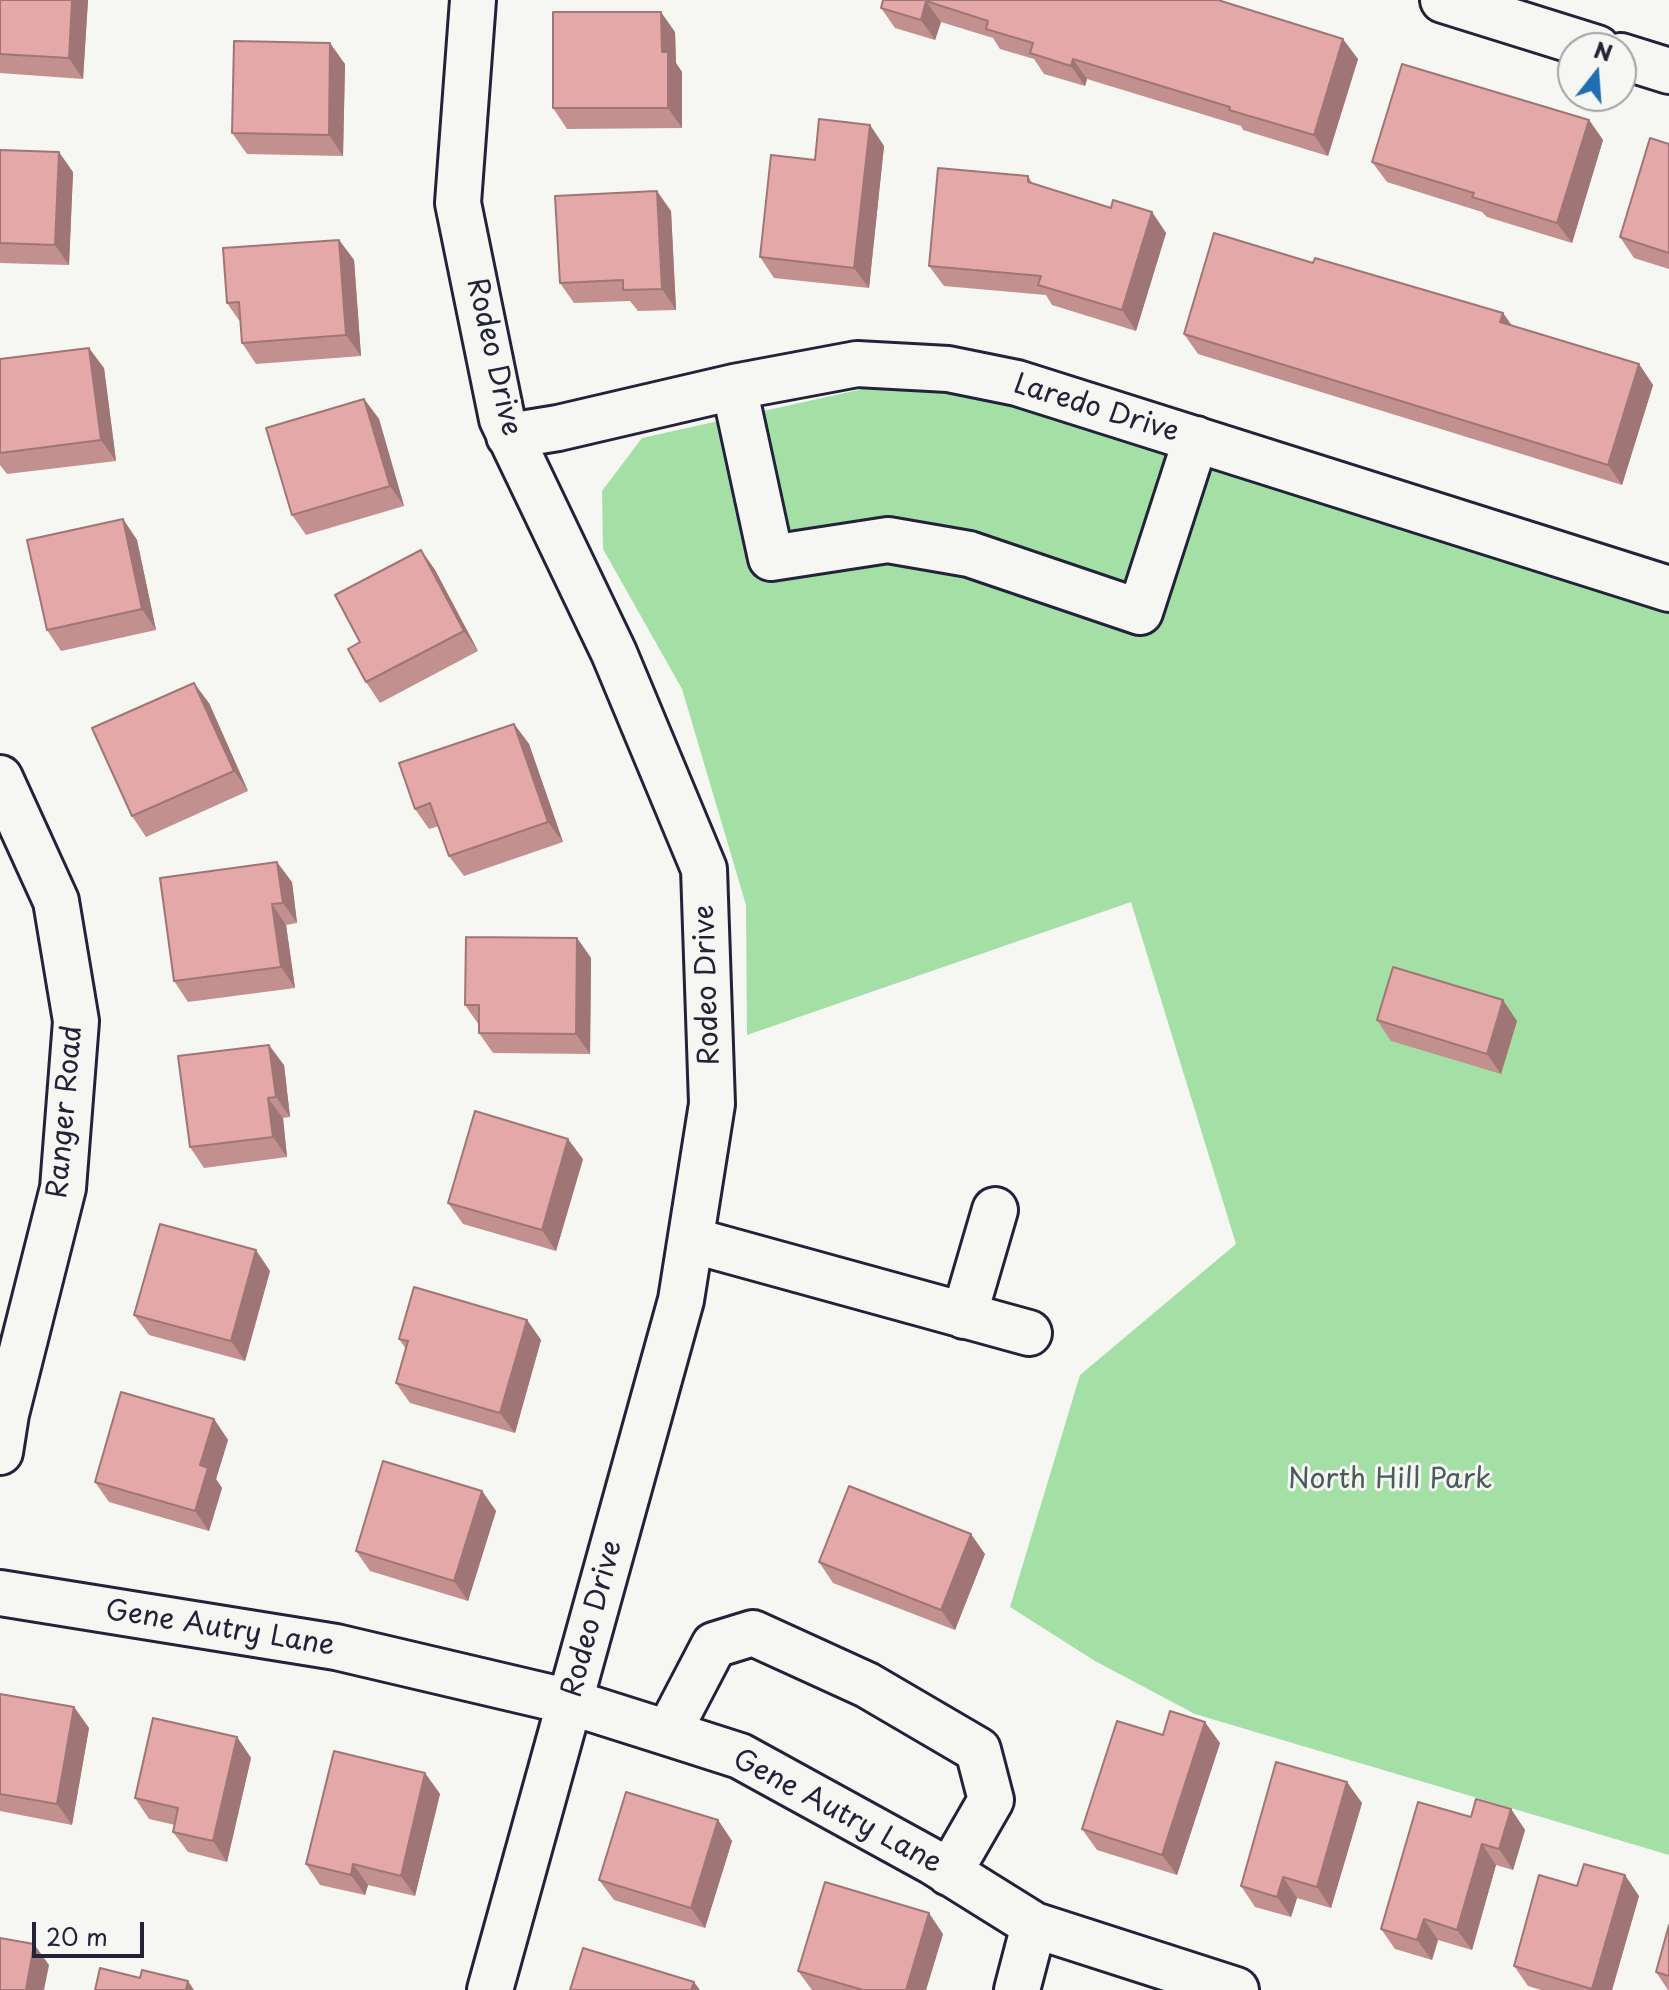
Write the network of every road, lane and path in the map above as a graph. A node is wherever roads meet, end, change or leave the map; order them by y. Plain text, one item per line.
1 (473, 0) edge
2 (1443, 0) edge
3 (1557, 36) edge
4 (1637, 61) edge
5 (1669, 71) edge
6 (734, 387) junction
7 (509, 436) junction
8 (1196, 439) junction
9 (1669, 589) edge
10 (0, 778) edge
11 (995, 1210) dead end
12 (691, 1240) junction
13 (964, 1316) junction
14 (1029, 1333) dead end
15 (0, 1452) edge
16 (0, 1593) edge
17 (570, 1702) junction
18 (668, 1733) junction
19 (949, 1873) junction
20 (1034, 1925) junction
21 (490, 1990) edge
22 (1017, 1990) edge
23 (1236, 1990) edge

1 - 7 street, Rodeo Drive
2 - 3 street
4 - 5 street
6 - 7 street, Laredo Drive
6 - 8 street, Laredo Drive
6 - 8 street
7 - 12 street, Rodeo Drive
8 - 9 street, Laredo Drive
10 - 15 street, Ranger Road
11 - 13 street
12 - 13 street
12 - 17 street, Rodeo Drive
13 - 14 street
16 - 17 street, Gene Autry Lane
17 - 18 street, Gene Autry Lane
17 - 21 street, Rodeo Drive
18 - 19 street, Gene Autry Lane
18 - 19 street
19 - 20 street, Gene Autry Lane
20 - 22 street
20 - 23 street, Gene Autry Lane

